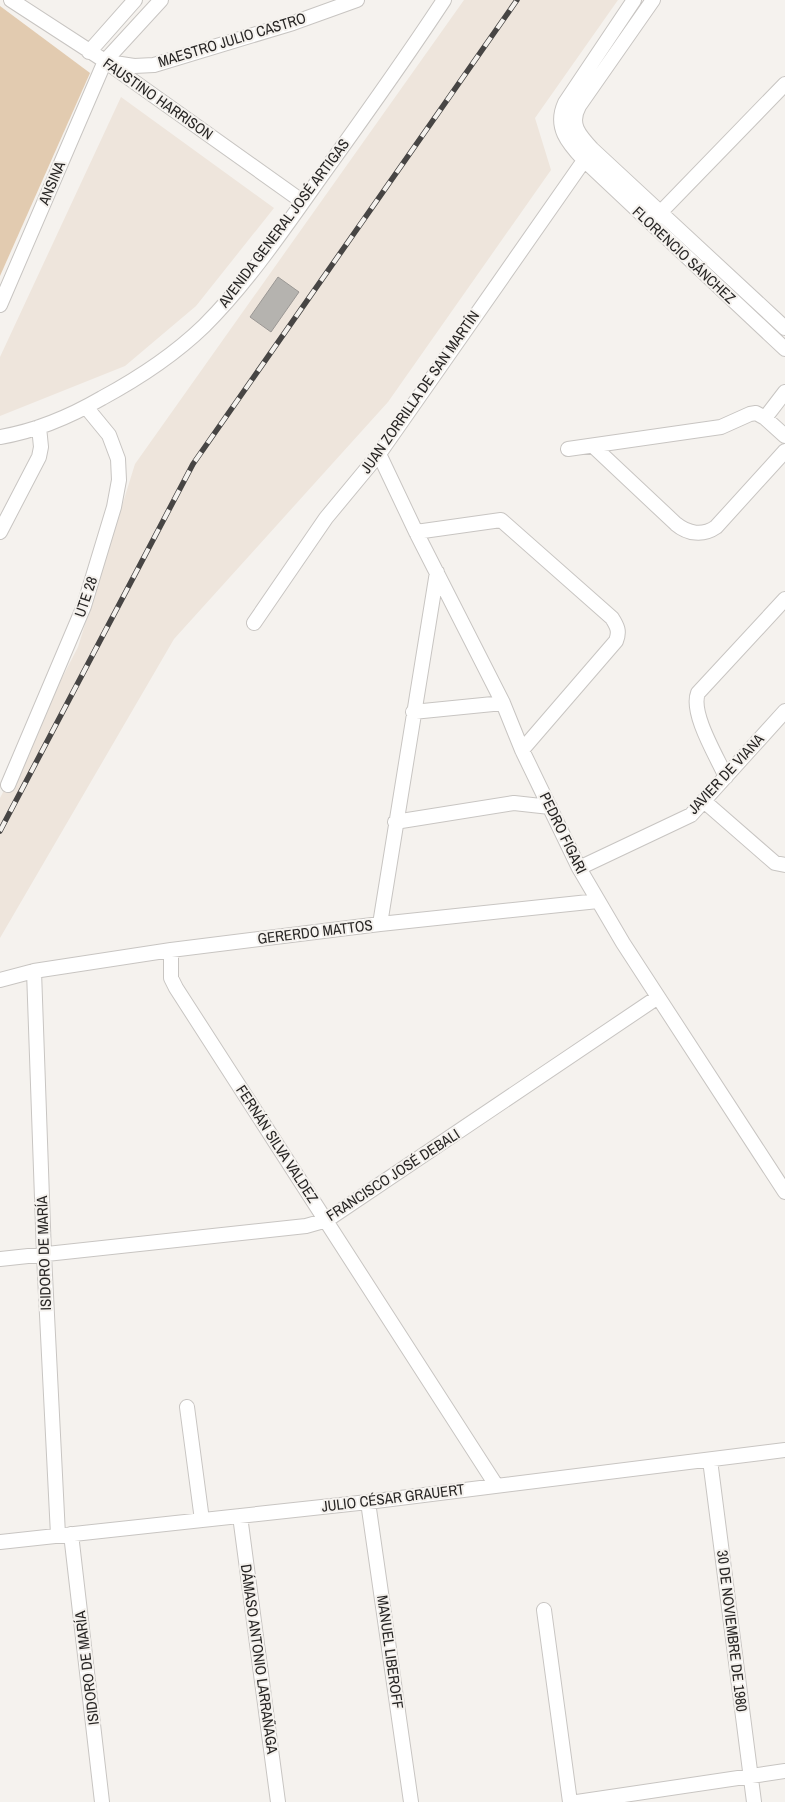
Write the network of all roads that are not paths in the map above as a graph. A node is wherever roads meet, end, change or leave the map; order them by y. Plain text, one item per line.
1 (11, 0) edge
2 (135, 0) edge
3 (161, 0) edge
4 (357, 0) edge
5 (444, 0) edge
6 (634, 0) edge
7 (653, 0) edge
8 (616, 30) junction
9 (628, 38) junction
10 (88, 52) junction
11 (105, 61) junction
12 (785, 84) edge
13 (588, 154) junction
14 (303, 202) junction
15 (661, 211) junction
16 (650, 222) junction
17 (0, 305) edge
18 (785, 328) edge
19 (785, 349) edge
20 (785, 392) edge
21 (86, 407) junction
22 (765, 418) junction
23 (39, 427) junction
24 (785, 436) edge
25 (0, 437) edge
26 (593, 446) junction
27 (568, 448) dead end
28 (785, 451) edge
29 (379, 454) junction
30 (0, 532) edge
31 (416, 532) junction
32 (436, 572) junction
33 (785, 599) edge
34 (254, 623) dead end
35 (503, 703) junction
36 (785, 711) edge
37 (413, 712) junction
38 (522, 750) junction
39 (726, 776) junction
40 (8, 785) dead end
41 (705, 802) junction
42 (550, 808) junction
43 (395, 822) junction
44 (785, 865) edge
45 (579, 868) junction
46 (598, 901) junction
47 (380, 924) junction
48 (171, 950) junction
49 (34, 971) junction
50 (0, 980) edge
51 (658, 997) junction
52 (785, 1192) edge
53 (327, 1220) junction
54 (44, 1255) junction
55 (0, 1259) edge
56 (187, 1406) dead end
57 (785, 1450) edge
58 (710, 1460) junction
59 (496, 1485) junction
60 (368, 1502) junction
61 (240, 1516) junction
62 (202, 1520) junction
63 (64, 1535) junction
64 (0, 1542) edge
65 (544, 1610) dead end
66 (785, 1771) edge
67 (751, 1776) junction
68 (102, 1802) edge
69 (278, 1802) edge
70 (411, 1802) edge
71 (570, 1802) edge
72 (577, 1802) edge
73 (754, 1802) edge

1 - 10 street, FAUSTINO HARRISON
2 - 10 street
3 - 11 street, ANSINA
4 - 11 street, MAESTRO JULIO CASTRO
5 - 14 street, AVENIDA GENERAL JOSÉ ARTIGAS
6 - 8 street
7 - 9 street
8 - 9 street
8 - 13 street
9 - 13 street
10 - 11 street, FAUSTINO HARRISON
11 - 14 street, FAUSTINO HARRISON
11 - 17 street, ANSINA
12 - 15 street
13 - 15 street, FLORENCIO SÁNCHEZ
13 - 16 street, FLORENCIO SÁNCHEZ
13 - 29 street, JUAN ZORRILLA DE SAN MARTÍN
14 - 21 street, AVENIDA GENERAL JOSÉ ARTIGAS
15 - 16 street
15 - 18 street, FLORENCIO SÁNCHEZ
16 - 19 street, FLORENCIO SÁNCHEZ
20 - 22 street
21 - 23 street, AVENIDA GENERAL JOSÉ ARTIGAS
21 - 40 street, UTE 28
22 - 24 street
22 - 26 street
23 - 25 street, AVENIDA GENERAL JOSÉ ARTIGAS
23 - 30 street
26 - 27 street
26 - 28 street
29 - 31 street, PEDRO FIGARI
29 - 34 street, JUAN ZORRILLA DE SAN MARTÍN
31 - 32 street, PEDRO FIGARI
31 - 38 street
32 - 35 street, PEDRO FIGARI
32 - 37 street
33 - 39 street
35 - 37 street
35 - 38 street, PEDRO FIGARI
36 - 39 street, JAVIER DE VIANA
37 - 43 street
38 - 42 street, PEDRO FIGARI
39 - 41 street, JAVIER DE VIANA
41 - 44 street
41 - 45 street, JAVIER DE VIANA
42 - 43 street
42 - 45 street, PEDRO FIGARI
43 - 47 street
45 - 46 street, PEDRO FIGARI
46 - 47 street, GERERDO MATTOS
46 - 51 street, PEDRO FIGARI
47 - 48 street, GERERDO MATTOS
48 - 49 street, GERERDO MATTOS
48 - 53 street, FERNÁN SILVA VALDEZ
49 - 50 street
49 - 54 street, ISIDORO DE MARÍA
51 - 52 street, PEDRO FIGARI
51 - 53 street, FRANCISCO JOSÉ DEBALI
53 - 54 street, FRANCISCO JOSÉ DEBALI
53 - 59 street, FERNÁN SILVA VALDEZ
54 - 55 street, FRANCISCO JOSÉ DEBALI
54 - 63 street, ISIDORO DE MARÍA
56 - 62 street
57 - 58 street, JULIO CÉSAR GRAUERT
58 - 59 street, JULIO CÉSAR GRAUERT
58 - 67 street, 30 DE NOVIEMBRE DE 1980
59 - 60 street, JULIO CÉSAR GRAUERT
60 - 61 street, JULIO CÉSAR GRAUERT
60 - 70 street, MANUEL LIBEROFF
61 - 62 street, JULIO CÉSAR GRAUERT
61 - 69 street, DÁMASO ANTONIO LARRAÑAGA
62 - 63 street, JULIO CÉSAR GRAUERT
63 - 64 street, JULIO CÉSAR GRAUERT
63 - 68 street, ISIDORO DE MARÍA
65 - 71 street
66 - 67 street
67 - 72 street
67 - 73 street, 30 DE NOVIEMBRE DE 1980

